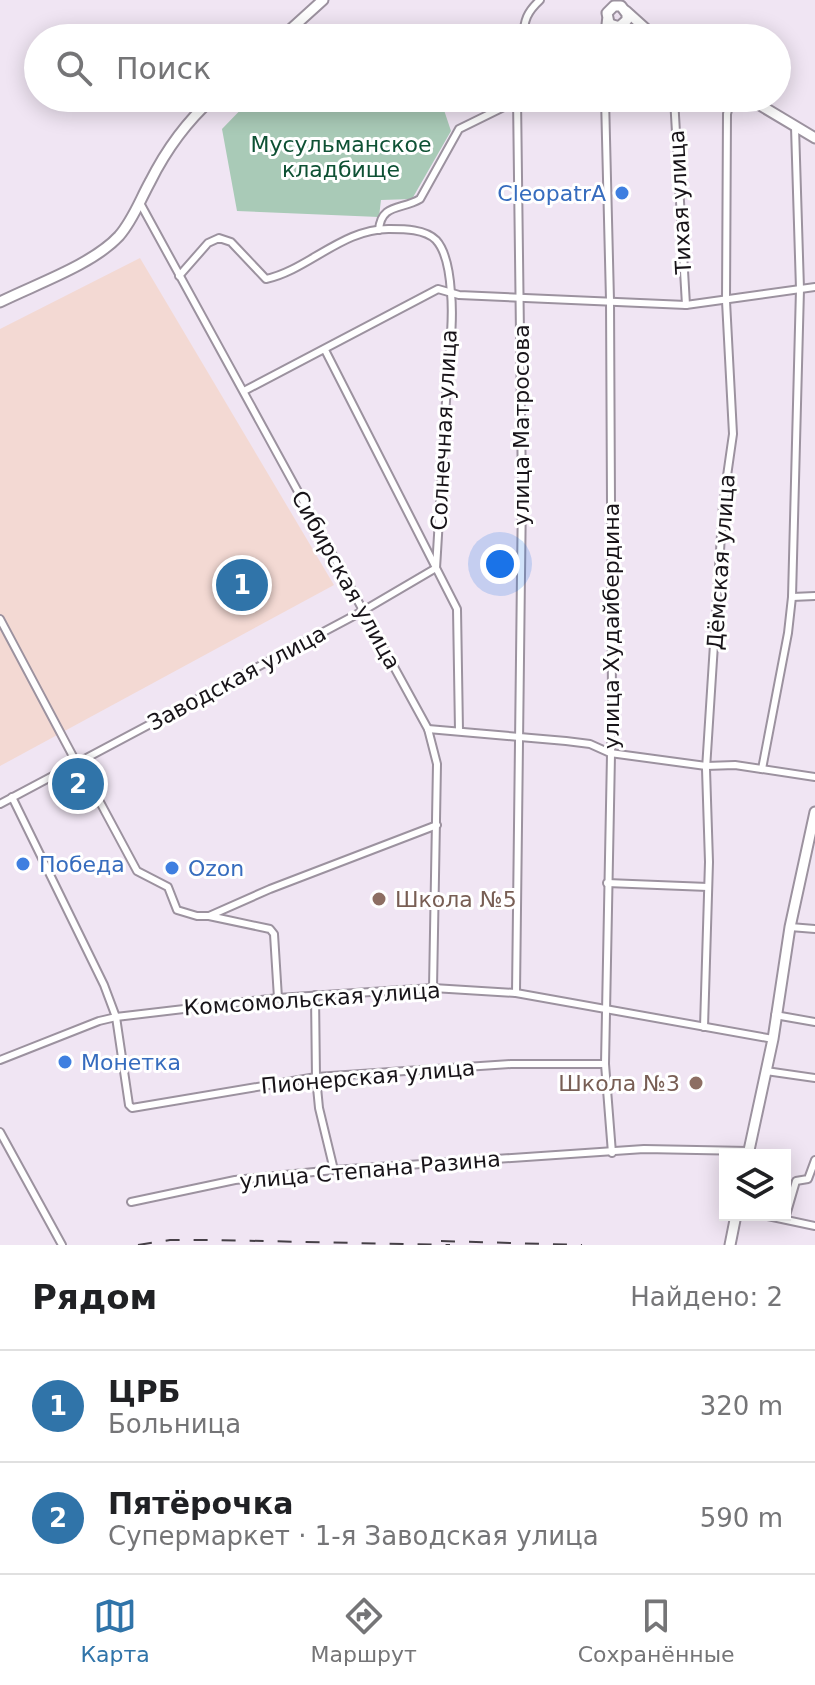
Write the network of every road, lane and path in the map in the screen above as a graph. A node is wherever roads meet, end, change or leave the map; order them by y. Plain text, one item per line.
1 (323, 0) edge
2 (540, 0) edge
3 (607, 0) edge
4 (621, 0) edge
5 (626, 11) junction
6 (606, 17) junction
7 (296, 24) edge
8 (524, 24) edge
9 (605, 24) edge
10 (611, 24) edge
11 (622, 24) edge
12 (638, 24) edge
13 (198, 112) edge
14 (492, 112) edge
15 (516, 112) edge
16 (605, 112) edge
17 (675, 112) edge
18 (728, 112) edge
19 (771, 112) edge
20 (795, 127) junction
21 (815, 138) edge
22 (140, 203) junction
23 (379, 230) junction
24 (179, 276) junction
25 (815, 287) edge
26 (800, 289) junction
27 (451, 292) junction
28 (520, 297) junction
29 (610, 300) junction
30 (726, 301) junction
31 (0, 302) edge
32 (686, 305) junction
33 (325, 350) junction
34 (244, 391) junction
35 (436, 568) junction
36 (815, 596) edge
37 (792, 597) junction
38 (361, 612) junction
39 (0, 619) edge
40 (428, 729) junction
41 (459, 731) junction
42 (521, 736) junction
43 (610, 753) junction
44 (77, 762) junction
45 (706, 766) junction
46 (762, 769) junction
47 (815, 777) edge
48 (12, 797) junction
49 (0, 804) edge
50 (815, 812) edge
51 (437, 825) junction
52 (607, 883) junction
53 (708, 887) junction
54 (209, 916) junction
55 (790, 927) junction
56 (815, 929) edge
57 (433, 988) junction
58 (516, 993) junction
59 (315, 995) junction
60 (278, 998) junction
61 (604, 1009) junction
62 (775, 1015) junction
63 (116, 1017) junction
64 (815, 1022) edge
65 (704, 1027) junction
66 (773, 1039) junction
67 (0, 1060) edge
68 (605, 1064) junction
69 (766, 1071) junction
70 (316, 1077) junction
71 (815, 1078) edge
72 (0, 1132) edge
73 (750, 1149) edge
74 (719, 1152) edge
75 (612, 1153) junction
76 (815, 1160) edge
77 (334, 1170) junction
78 (791, 1198) edge
79 (131, 1202) dead end
80 (791, 1220) edge
81 (735, 1221) edge
82 (815, 1226) edge
83 (62, 1245) edge
84 (730, 1245) edge

1 - 7 street
2 - 8 street
3 - 6 street
4 - 5 street
5 - 6 street
5 - 11 street
5 - 12 street
6 - 9 street
6 - 10 street
13 - 22 street
14 - 23 street
15 - 28 street, улица Матросова
16 - 29 street, улица Худайбердина
17 - 32 street, Тихая улица
18 - 30 street, Дёмская улица
19 - 20 street
20 - 21 street
20 - 26 street
22 - 24 street, Сибирская улица
22 - 31 street
23 - 24 street
23 - 27 street, Солнечная улица
24 - 34 street, Сибирская улица
25 - 26 street
26 - 30 street
26 - 37 street
27 - 28 street
27 - 33 street
27 - 35 street, Солнечная улица
28 - 29 street
28 - 42 street, улица Матросова
29 - 32 street
29 - 43 street, улица Худайбердина
30 - 32 street
30 - 45 street, Дёмская улица
33 - 34 street
33 - 35 street
34 - 38 street, Сибирская улица
35 - 38 street, Заводская улица
35 - 41 street
36 - 37 street
37 - 46 street
38 - 40 street, Сибирская улица
38 - 44 street, Заводская улица
39 - 44 street
40 - 41 street
40 - 51 street, Сибирская улица
41 - 42 street
42 - 43 street
42 - 58 street, улица Матросова
43 - 45 street
43 - 52 street, улица Худайбердина
44 - 48 street, Заводская улица
44 - 54 street
45 - 46 street
45 - 53 street, Дёмская улица
46 - 47 street
48 - 49 street, Заводская улица
48 - 63 street
50 - 55 street
51 - 54 street
51 - 57 street, Сибирская улица
52 - 53 street
52 - 61 street, улица Худайбердина
53 - 65 street, Дёмская улица
54 - 60 street
55 - 56 street
55 - 62 street
57 - 58 street, Комсомольская улица
57 - 59 street, Комсомольская улица
58 - 61 street, Комсомольская улица
59 - 60 street, Комсомольская улица
59 - 70 street
60 - 63 street, Комсомольская улица
61 - 65 street, Комсомольская улица
61 - 68 street, улица Худайбердина
62 - 64 street
62 - 66 street
63 - 67 street, Комсомольская улица
63 - 70 street, Пионерская улица
65 - 66 street, Комсомольская улица
66 - 69 street
68 - 70 street, Пионерская улица
68 - 75 street, улица Худайбердина
69 - 71 street
69 - 73 street
70 - 77 street
72 - 83 street
74 - 75 street, улица Степана Разина
75 - 77 street, улица Степана Разина
76 - 78 street
77 - 79 street, улица Степана Разина
80 - 82 street
81 - 84 street

